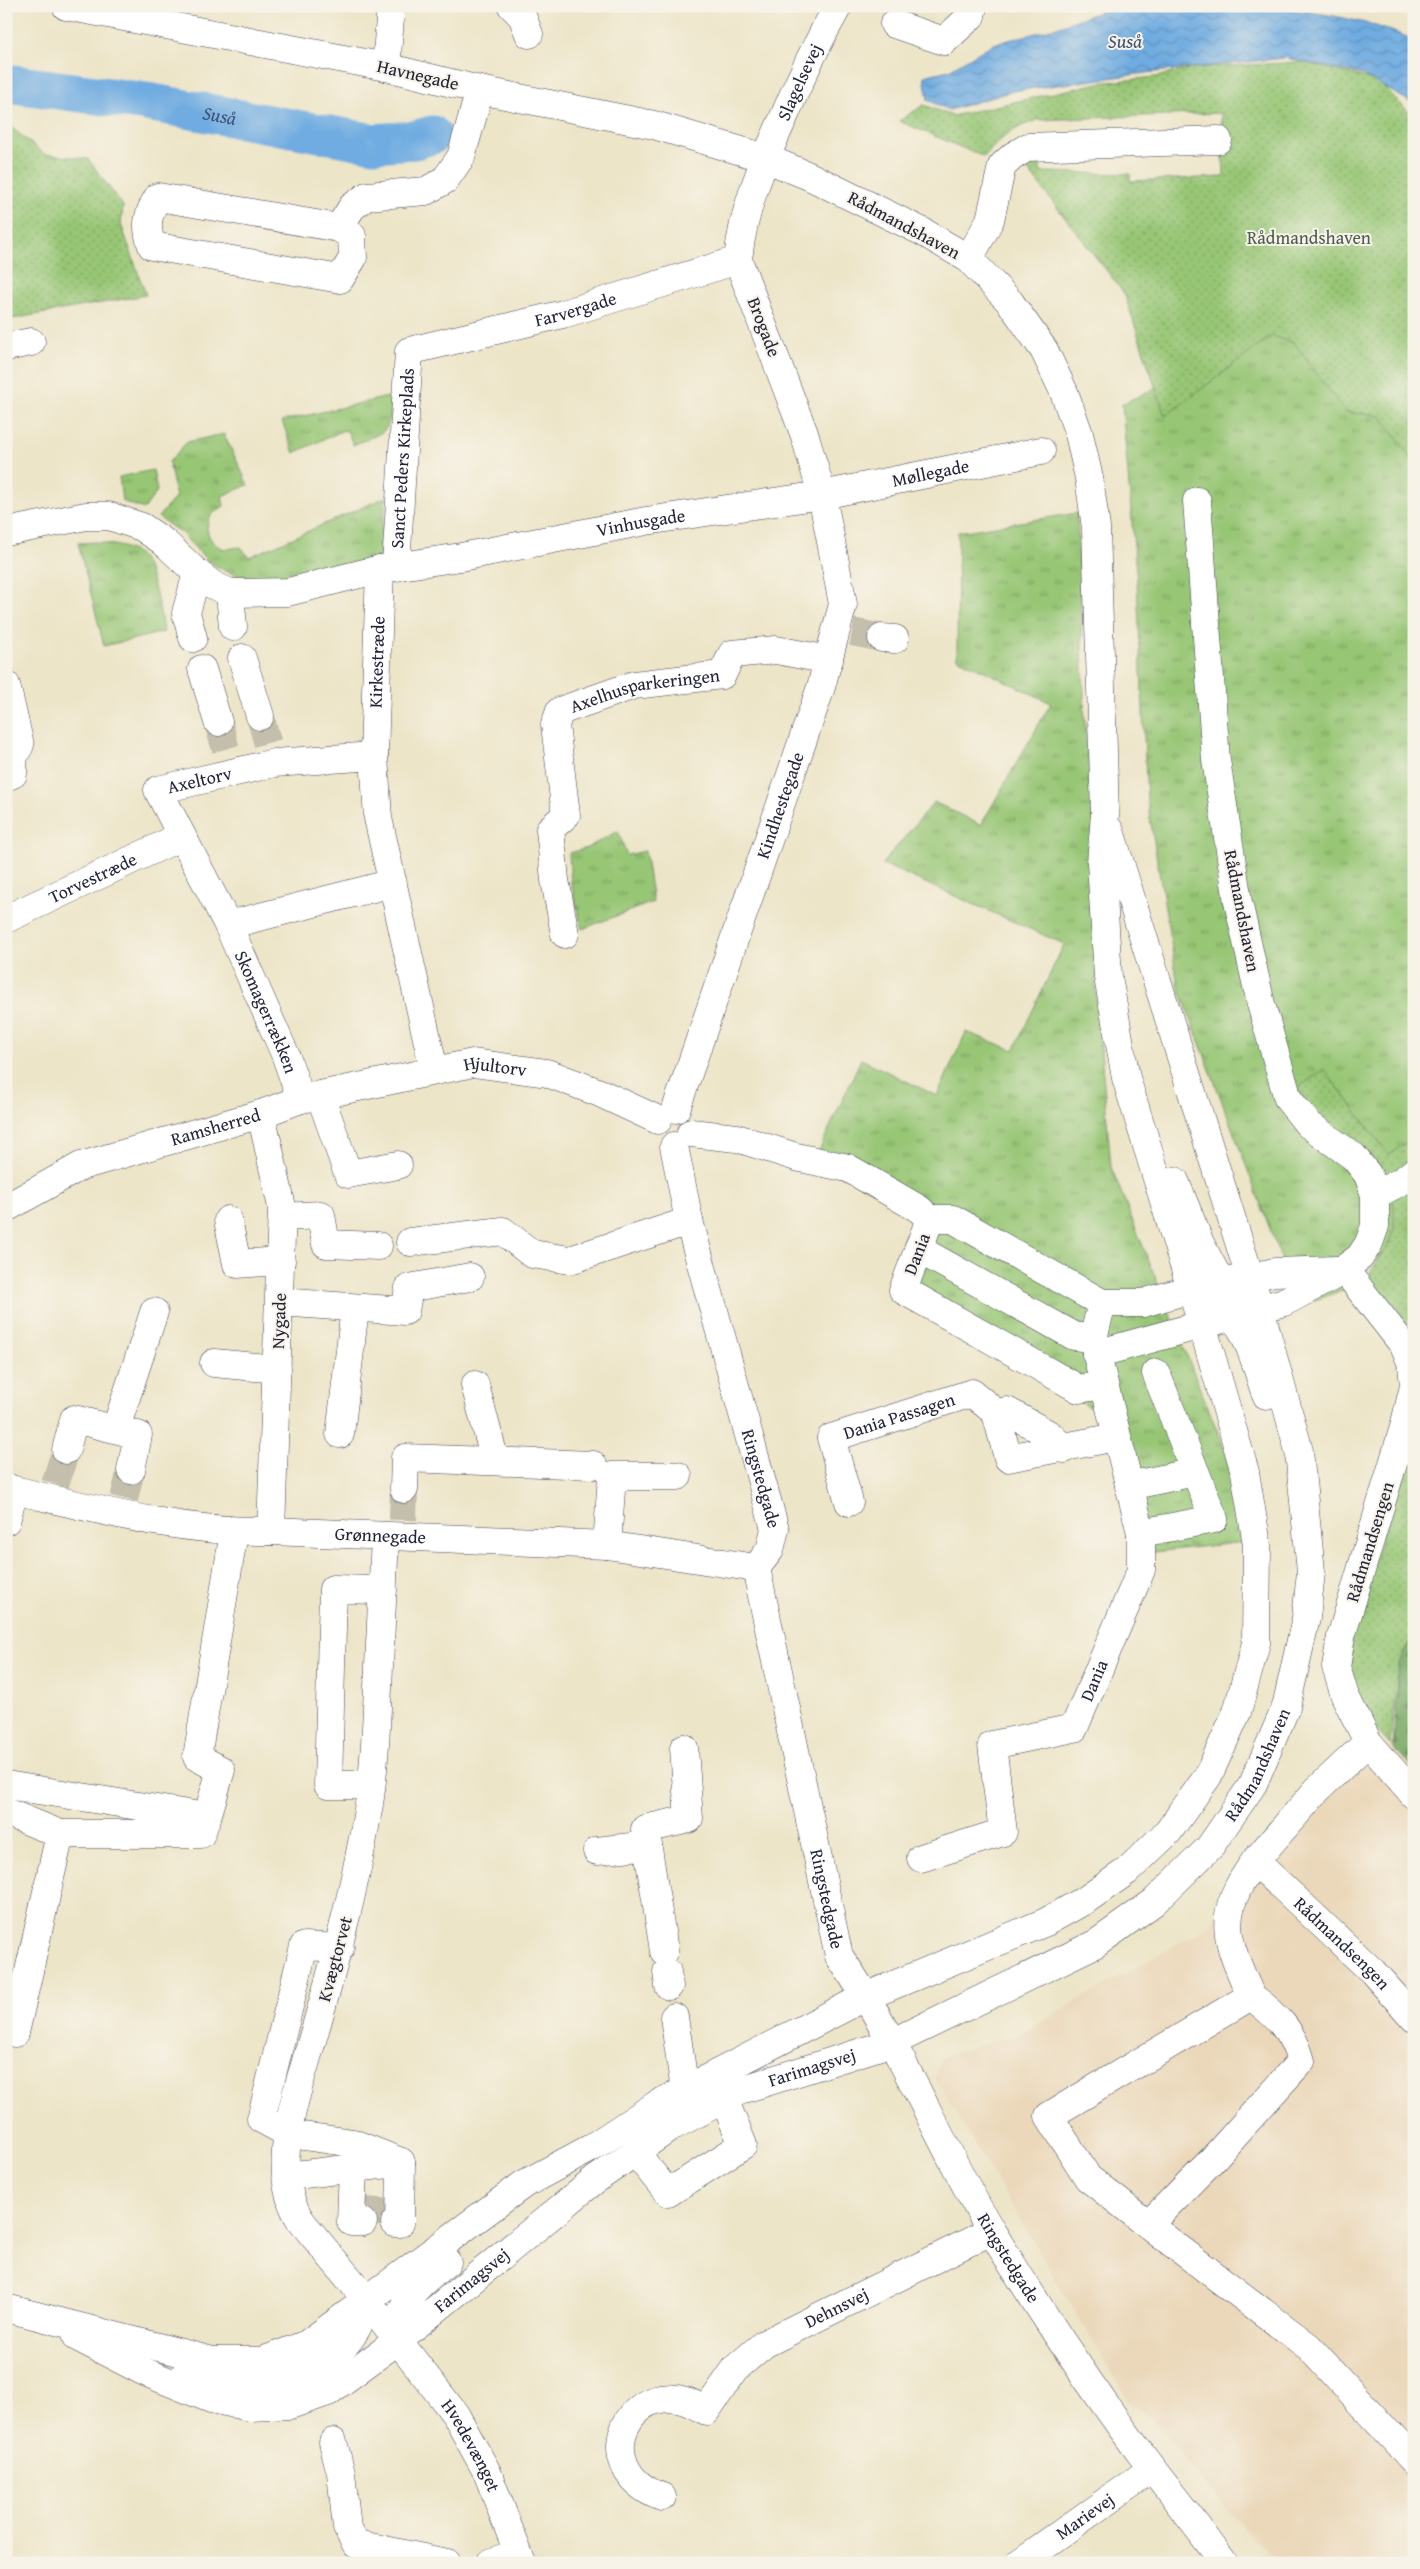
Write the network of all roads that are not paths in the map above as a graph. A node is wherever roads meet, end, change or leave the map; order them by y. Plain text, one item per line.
1 (66, 6) edge
2 (390, 6) edge
3 (512, 6) edge
4 (838, 6) edge
5 (973, 6) edge
6 (894, 24) dead end
7 (529, 34) dead end
8 (386, 67) junction
9 (480, 90) junction
10 (1218, 140) dead end
11 (765, 158) junction
12 (339, 228) junction
13 (969, 259) junction
14 (738, 260) junction
15 (409, 351) joint
16 (1041, 451) dead end
17 (822, 495) junction
18 (1197, 501) dead end
19 (7, 527) edge
20 (461, 557) joint
21 (388, 568) junction
22 (197, 574) junction
23 (230, 593) junction
24 (234, 627) dead end
25 (193, 638) dead end
26 (242, 658) dead end
27 (829, 660) junction
28 (202, 669) dead end
29 (6, 685) edge
30 (260, 716) tunnel mouth
31 (218, 722) tunnel mouth
32 (374, 756) junction
33 (6, 777) edge
34 (1105, 814) junction
35 (180, 837) junction
36 (393, 883) junction
37 (6, 919) edge
38 (228, 926) junction
39 (565, 934) dead end
40 (434, 1070) junction
41 (1126, 1078) junction
42 (311, 1097) junction
43 (261, 1114) junction
44 (667, 1114) junction
45 (683, 1140) junction
46 (398, 1165) dead end
47 (1414, 1172) edge
48 (1375, 1195) junction
49 (6, 1208) edge
50 (282, 1217) junction
51 (930, 1219) junction
52 (228, 1220) dead end
53 (689, 1221) junction
54 (410, 1242) dead end
55 (378, 1246) dead end
56 (918, 1249) junction
57 (281, 1261) junction
58 (1344, 1270) junction
59 (1249, 1276) junction
60 (470, 1278) dead end
61 (1221, 1283) junction
62 (1192, 1289) junction
63 (280, 1302) junction
64 (1102, 1304) junction
65 (355, 1308) junction
66 (1260, 1309) junction
67 (154, 1312) dead end
68 (1234, 1317) junction
69 (1202, 1324) junction
70 (1094, 1346) junction
71 (214, 1363) dead end
72 (277, 1369) junction
73 (1156, 1373) dead end
74 (475, 1385) dead end
75 (1103, 1385) junction
76 (996, 1413) junction
77 (116, 1428) junction
78 (340, 1434) dead end
79 (1116, 1437) junction
80 (1064, 1448) junction
81 (66, 1450) tunnel mouth
82 (495, 1461) junction
83 (593, 1465) dead end
84 (130, 1470) tunnel mouth
85 (1195, 1472) junction
86 (678, 1476) dead end
87 (1129, 1486) junction
88 (10, 1488) edge
89 (404, 1489) tunnel mouth
90 (1305, 1497) junction
91 (849, 1502) dead end
92 (6, 1521) edge
93 (397, 1531) junction
94 (234, 1532) junction
95 (270, 1532) junction
96 (1141, 1533) junction
97 (607, 1545) junction
98 (756, 1568) junction
99 (383, 1590) junction
100 (1368, 1742) junction
101 (684, 1748) dead end
102 (370, 1784) junction
103 (6, 1785) edge
104 (1414, 1794) edge
105 (6, 1812) edge
106 (207, 1818) junction
107 (60, 1834) junction
108 (648, 1845) junction
109 (597, 1852) dead end
110 (921, 1858) dead end
111 (1255, 1861) junction
112 (667, 1970) dead end
113 (867, 1996) junction
114 (1251, 1996) junction
115 (674, 2017) dead end
116 (1414, 2018) edge
117 (15, 2034) dead end
118 (893, 2042) junction
119 (685, 2090) junction
120 (724, 2099) junction
121 (289, 2134) junction
122 (591, 2148) junction
123 (635, 2152) junction
124 (401, 2162) junction
125 (352, 2168) junction
126 (287, 2176) junction
127 (359, 2215) dead end
128 (397, 2216) dead end
129 (1148, 2225) junction
130 (991, 2231) junction
131 (366, 2299) junction
132 (6, 2308) edge
133 (41, 2318) junction
134 (397, 2341) junction
135 (145, 2372) junction
136 (332, 2442) dead end
137 (1414, 2461) edge
138 (1152, 2469) junction
139 (662, 2497) dead end
140 (1197, 2526) junction
141 (520, 2558) edge
142 (447, 2563) edge
143 (490, 2563) edge
144 (1019, 2563) edge
145 (1224, 2563) edge
146 (1235, 2563) edge

1 - 8 street, Havnegade
2 - 8 street
3 - 7 street
4 - 11 street, Slagelsevej
5 - 6 street
8 - 9 street, Havnegade
9 - 11 street, Havnegade
9 - 12 street
10 - 13 street
11 - 13 street, Rådmandshaven
11 - 14 street, Brogade
12 - 12 street
13 - 34 street, Rådmandshaven
14 - 15 street, Farvergade
14 - 17 street, Brogade
15 - 21 street, Sanct Peders Kirkeplads
16 - 17 street, Møllegade
17 - 20 street, Vinhusgade
17 - 27 street, Kindhestegade
18 - 48 street, Rådmandshaven
19 - 22 street, Sanct Peders Kirkeplads
20 - 21 street, Sanct Peders Kirkeplads
21 - 23 street, Sanct Peders Kirkeplads
21 - 32 street, Kirkestræde
22 - 23 street, Sanct Peders Kirkeplads
22 - 25 street
23 - 24 street
26 - 30 street
27 - 39 street, Axelhusparkeringen
27 - 44 street, Kindhestegade
28 - 31 street
29 - 33 street
32 - 35 street, Axeltorv
32 - 36 street
34 - 41 street, Rådmandshaven
34 - 59 street, Rådmandshaven
35 - 37 street, Torvestræde
35 - 38 street, Axeltorv
36 - 38 street
36 - 40 street
38 - 42 street, Skomagerrækken
40 - 42 street, Ramsherred
40 - 44 street, Hjultorv
41 - 61 street
41 - 62 street, Rådmandshaven
42 - 43 street, Ramsherred
42 - 46 street, Skomagerrækken
43 - 49 street, Ramsherred
43 - 50 street, Nygade
44 - 45 street, Ringstedgade
45 - 51 street, Dania
45 - 53 street, Ringstedgade
47 - 48 street
48 - 58 street, Rådmandshaven
50 - 55 street
50 - 57 street, Nygade
51 - 56 street, Dania
51 - 64 street
52 - 57 street
53 - 54 street
53 - 98 street, Ringstedgade
56 - 70 street
56 - 75 street, Dania
57 - 63 street, Nygade
58 - 59 street
58 - 66 street, Rådmandshaven
58 - 100 street, Rådmandsengen
59 - 61 street
59 - 66 street, Rådmandshaven
60 - 65 street
61 - 62 street
61 - 66 street
62 - 64 street
62 - 68 street
62 - 69 street, Rådmandshaven
63 - 65 street
63 - 72 street, Nygade
64 - 70 street, Dania
65 - 78 street
66 - 68 street, Rådmandshaven
66 - 90 street, Rådmandshaven
67 - 77 street
68 - 69 street, Rådmandshaven
68 - 90 street
69 - 70 street
69 - 113 street, Rådmandshaven
70 - 75 street, Dania
71 - 72 street
72 - 95 street, Nygade
73 - 85 street
74 - 82 street
75 - 79 street, Dania
76 - 80 street
76 - 80 street
76 - 91 street, Dania Passagen
77 - 81 street
77 - 84 street
79 - 80 street
79 - 87 street, Dania
82 - 83 street
82 - 89 street
85 - 87 street
85 - 96 street
86 - 97 street
87 - 96 street, Dania
88 - 92 street
88 - 94 street, Grønnegade
90 - 118 street, Rådmandshaven
93 - 95 street, Grønnegade
93 - 97 street, Grønnegade
93 - 99 street, Kvægtorvet
94 - 95 street, Grønnegade
94 - 106 street
96 - 110 street, Dania
97 - 98 street, Grønnegade
98 - 113 street, Ringstedgade
99 - 102 street, Kvægtorvet
99 - 102 street
100 - 104 street, Rådmandsengen
100 - 111 street
101 - 108 street
102 - 121 street, Kvægtorvet
103 - 106 street
105 - 107 street
106 - 107 street
107 - 117 street
108 - 109 street
108 - 112 street
111 - 114 street
111 - 116 street, Rådmandsengen
113 - 118 street, Ringstedgade
113 - 119 street, Farimagsvej
114 - 129 street
114 - 129 street
115 - 119 street
118 - 120 street, Farimagsvej
118 - 130 street, Ringstedgade
119 - 122 street, Farimagsvej
120 - 123 street, Farimagsvej
120 - 123 street
121 - 124 street
121 - 126 street, Kvægtorvet
122 - 131 street, Farimagsvej
122 - 134 street
123 - 134 street, Farimagsvej
124 - 125 street
124 - 128 street
125 - 126 street
125 - 127 street
126 - 131 street, Kvægtorvet
129 - 137 street
130 - 138 street, Ringstedgade
130 - 139 street, Dehnsvej
131 - 133 street, Farimagsvej
131 - 134 street, Kvægtorvet
131 - 135 street
132 - 133 street, Farimagsvej
133 - 135 street, Farimagsvej
134 - 135 street, Farimagsvej
134 - 141 street, Hvedevænget
136 - 142 street
138 - 140 street, Ringstedgade
138 - 144 street, Marievej
140 - 145 street, Ringstedgade
140 - 146 street
141 - 143 street

